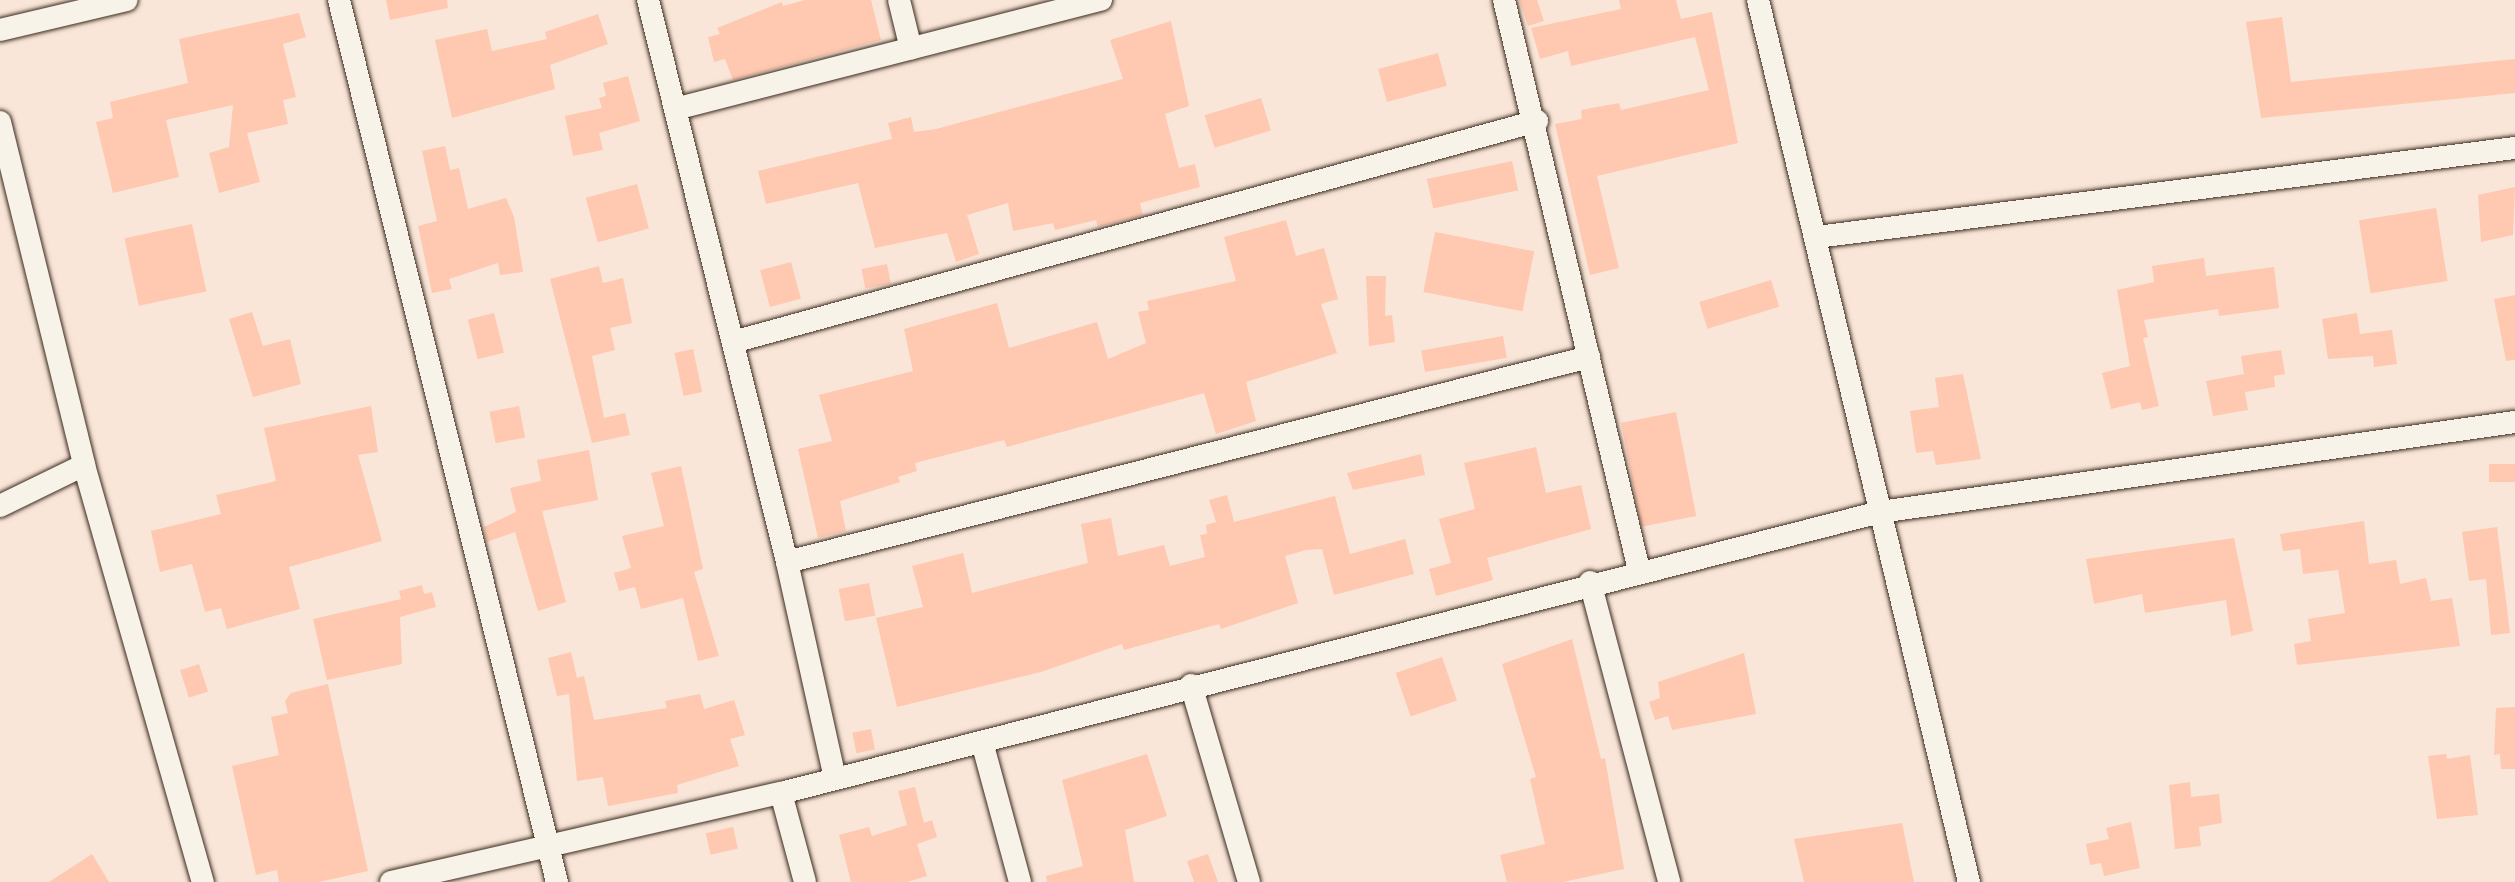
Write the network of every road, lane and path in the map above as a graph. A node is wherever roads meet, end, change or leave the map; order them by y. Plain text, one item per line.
1 (127, 0) edge
2 (339, 0) edge
3 (648, 0) edge
4 (899, 0) edge
5 (1101, 0) edge
6 (1504, 0) edge
7 (1758, 0) edge
8 (0, 30) edge
9 (911, 49) junction
10 (675, 109) junction
11 (1537, 121) junction
12 (0, 122) edge
13 (2515, 148) edge
14 (1817, 237) junction
15 (733, 342) junction
16 (1589, 357) junction
17 (2515, 422) edge
18 (84, 465) junction
19 (0, 506) edge
20 (1880, 512) junction
21 (787, 562) junction
22 (1639, 570) junction
23 (1590, 582) junction
24 (1191, 685) junction
25 (982, 742) junction
26 (835, 779) junction
27 (781, 793) junction
28 (547, 846) junction
29 (203, 882) edge
30 (391, 882) edge
31 (557, 882) edge
32 (805, 882) edge
33 (1020, 882) edge
34 (1249, 882) edge
35 (1669, 882) edge
36 (1969, 882) edge

1 - 8 street
2 - 28 street
3 - 10 street
4 - 9 street
5 - 9 street
6 - 11 street
7 - 14 street
9 - 10 street
10 - 15 street
11 - 15 street
11 - 16 street
12 - 18 street
13 - 14 street
14 - 20 street
15 - 21 street
16 - 21 street
16 - 22 street
17 - 20 street
18 - 19 street
18 - 29 street
20 - 22 street
20 - 36 street
21 - 26 street
22 - 23 street
23 - 24 street
23 - 35 street
24 - 25 street
24 - 34 street
25 - 26 street
25 - 33 street
26 - 27 street
27 - 28 street
27 - 32 street
28 - 30 street
28 - 31 street

